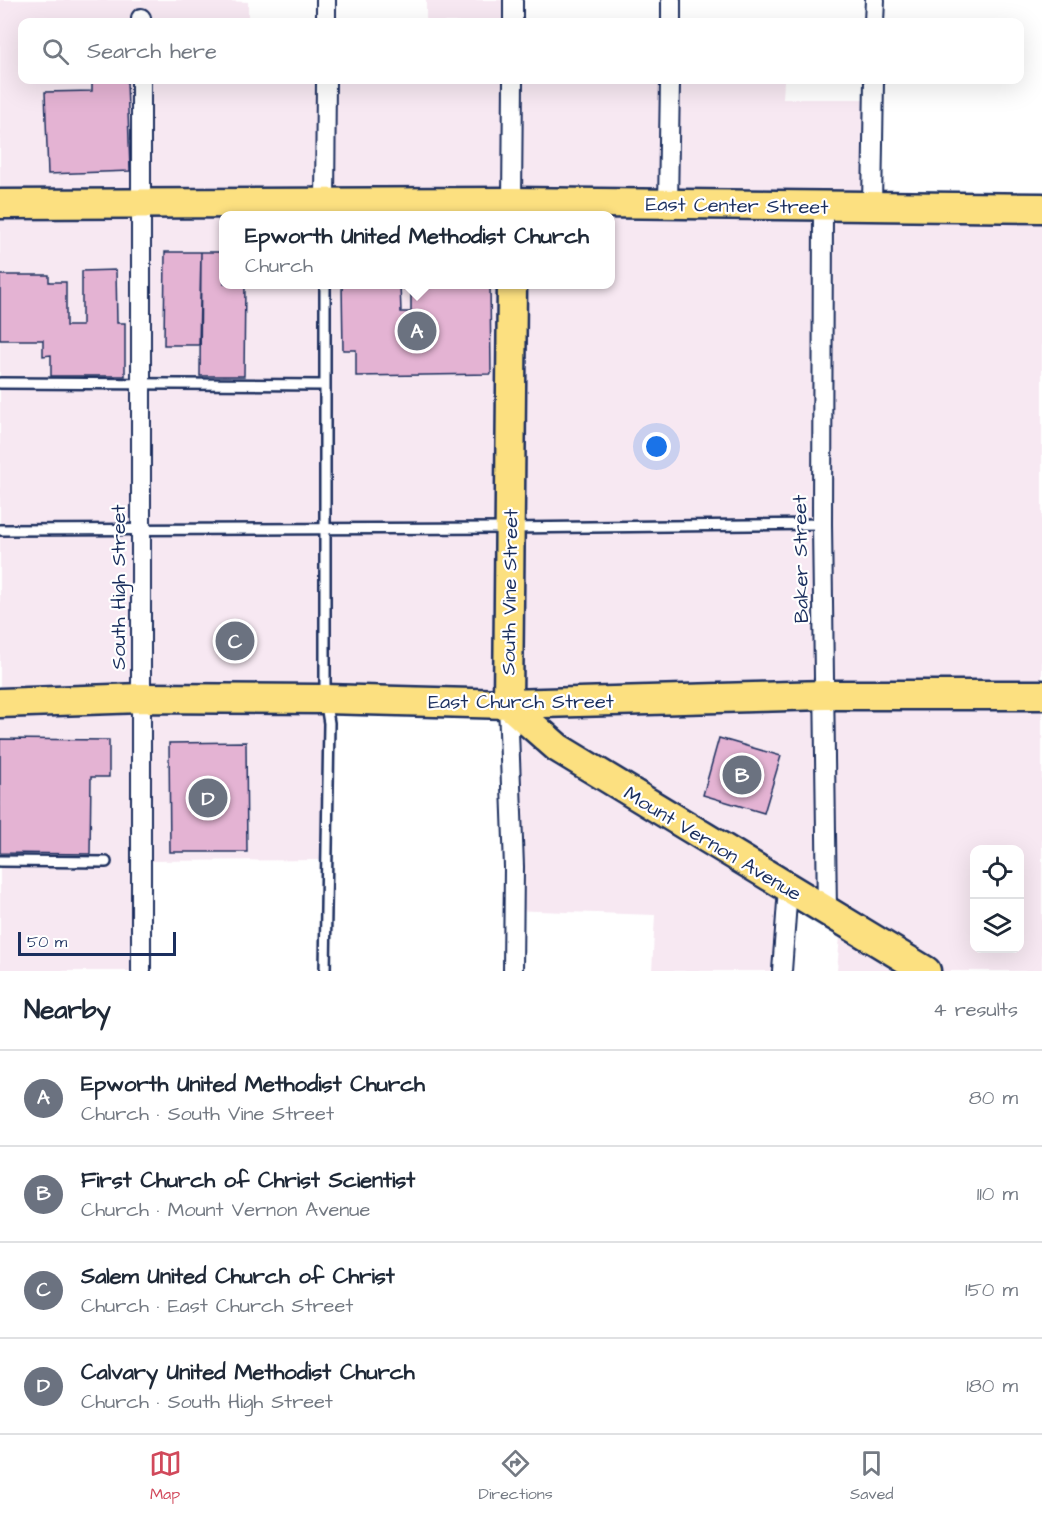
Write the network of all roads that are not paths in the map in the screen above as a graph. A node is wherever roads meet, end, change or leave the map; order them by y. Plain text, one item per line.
1 (326, 0) edge
2 (513, 0) edge
3 (671, 0) edge
4 (875, 0) edge
5 (326, 18) edge
6 (513, 18) edge
7 (671, 18) edge
8 (874, 18) edge
9 (141, 84) edge
10 (326, 84) edge
11 (513, 84) edge
12 (670, 84) edge
13 (874, 84) edge
14 (0, 204) edge
15 (142, 204) junction
16 (668, 205) junction
17 (823, 206) junction
18 (872, 206) junction
19 (1042, 208) edge
20 (325, 209) edge
21 (512, 209) edge
22 (325, 289) edge
23 (512, 289) edge
24 (0, 383) edge
25 (140, 385) junction
26 (325, 385) junction
27 (822, 524) junction
28 (510, 528) junction
29 (325, 529) junction
30 (0, 530) edge
31 (140, 530) junction
32 (825, 695) junction
33 (1042, 695) edge
34 (141, 699) junction
35 (326, 699) junction
36 (0, 703) edge
37 (508, 704) junction
38 (0, 861) edge
39 (106, 862) dead end
40 (788, 888) junction
41 (827, 912) junction
42 (922, 970) edge
43 (141, 971) edge
44 (325, 971) edge
45 (513, 971) edge
46 (782, 971) edge

1 - 5 street
2 - 6 street
3 - 7 street
4 - 8 street
9 - 15 street, South High Street
10 - 20 street
11 - 21 street
12 - 16 street
13 - 18 street
14 - 15 main road, East Center Street
15 - 20 main road, East Center Street
15 - 25 street, South High Street
16 - 17 main road, East Center Street
16 - 21 main road, East Center Street
17 - 18 main road, East Center Street
17 - 27 street, Baker Street
18 - 19 main road, East Center Street
20 - 21 main road, East Center Street
22 - 26 lane
23 - 28 main road, South Vine Street
24 - 25 lane
25 - 26 lane
25 - 31 street, South High Street
26 - 29 lane
27 - 28 lane
27 - 32 street, Baker Street
28 - 29 lane
28 - 37 main road, South Vine Street
29 - 31 lane
29 - 35 lane
30 - 31 lane
31 - 34 street, South High Street
32 - 33 main road, East Church Street
32 - 37 main road, East Church Street
32 - 41 street, Baker Street
34 - 35 main road, East Church Street
34 - 36 main road, East Church Street
34 - 43 street, South High Street
35 - 37 main road, East Church Street
35 - 44 lane
37 - 40 main road, Mount Vernon Avenue
37 - 45 street, South Vine Street
38 - 39 lane
40 - 41 main road, Mount Vernon Avenue
40 - 46 street
41 - 42 main road, Mount Vernon Avenue

